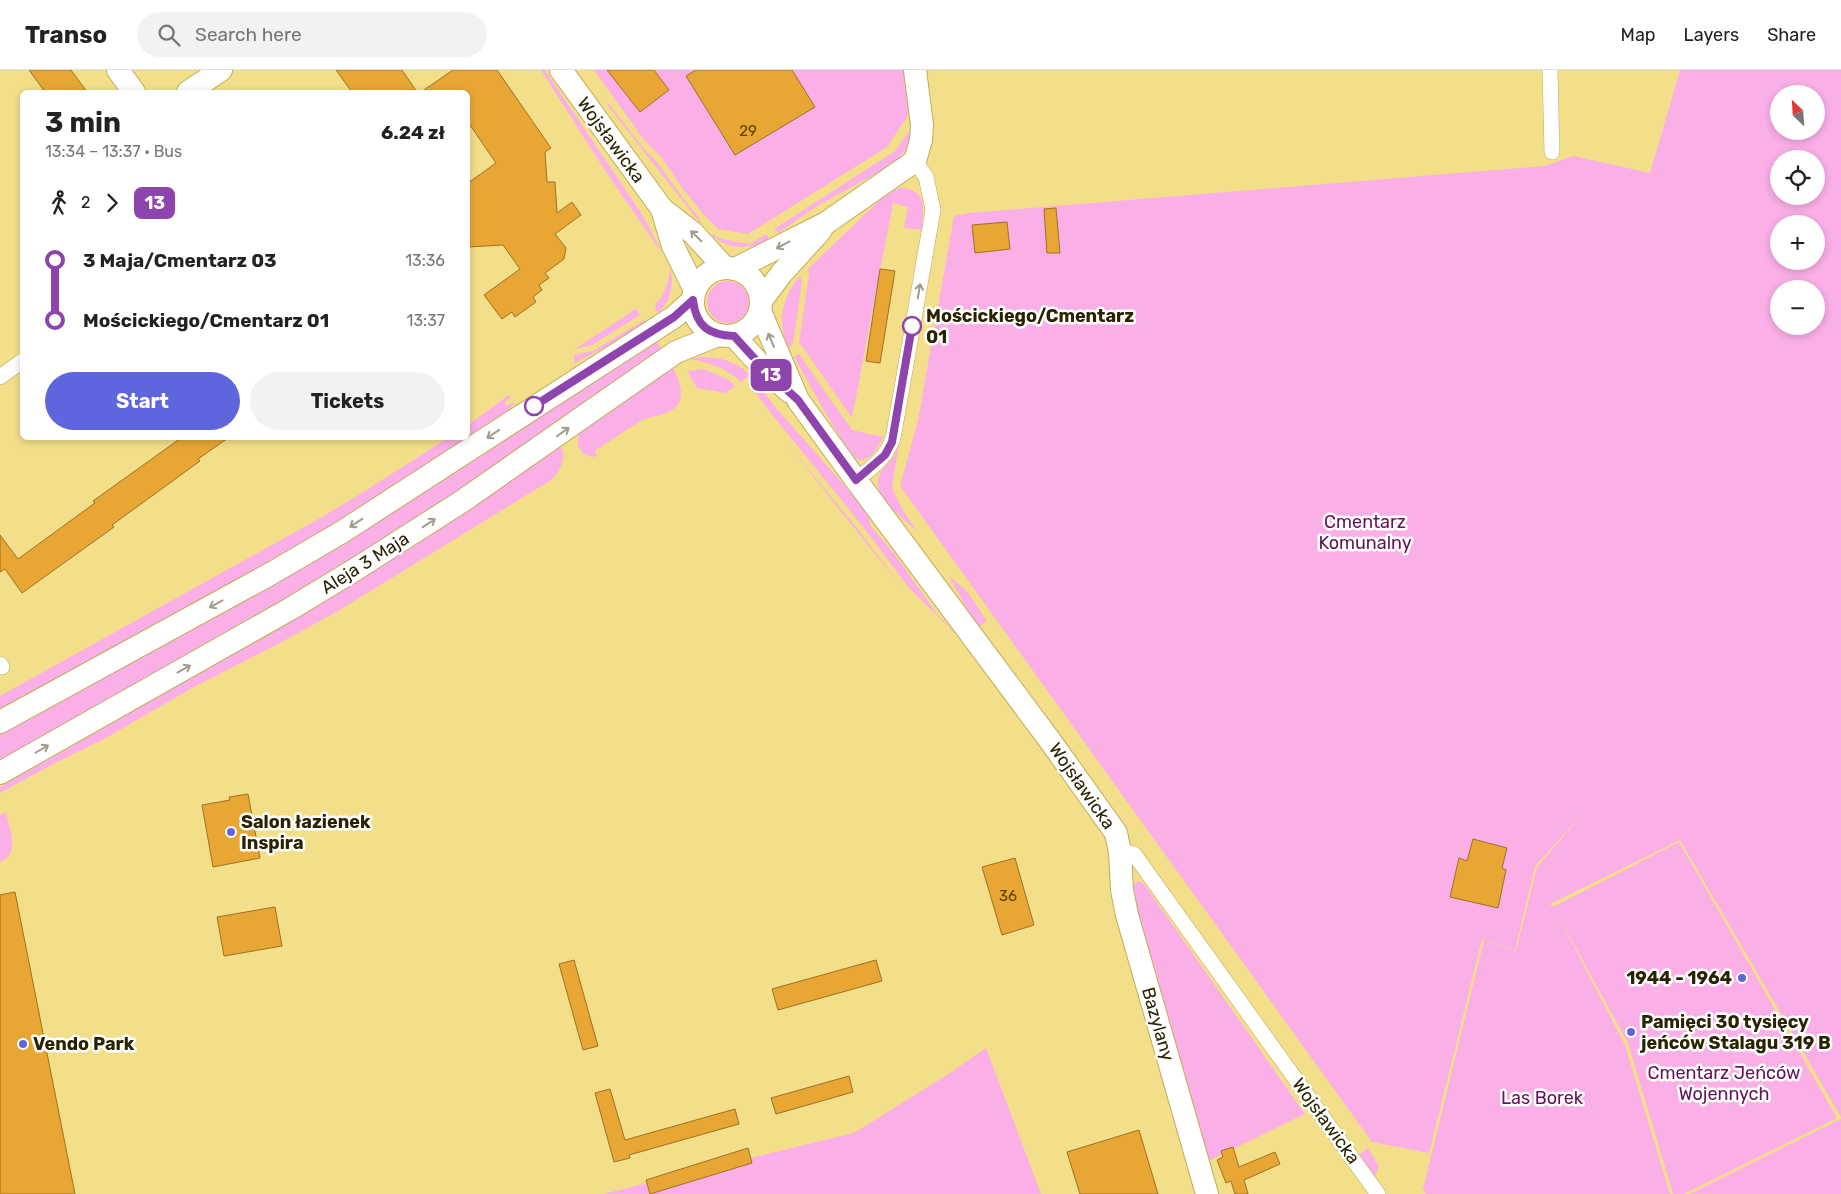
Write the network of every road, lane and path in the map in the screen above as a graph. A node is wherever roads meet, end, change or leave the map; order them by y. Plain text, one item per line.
1 (118, 70) edge
2 (220, 70) edge
3 (561, 70) edge
4 (915, 70) edge
5 (1550, 70) edge
6 (133, 90) edge
7 (191, 90) edge
8 (1552, 152) dead end
9 (915, 161) junction
10 (662, 209) junction
11 (826, 223) junction
12 (730, 268) junction
13 (694, 295) junction
14 (761, 306) junction
15 (726, 335) junction
16 (20, 362) edge
17 (0, 377) edge
18 (798, 400) junction
19 (856, 480) junction
20 (0, 722) edge
21 (0, 773) edge
22 (1120, 852) junction
23 (1207, 1194) edge
24 (1378, 1194) edge

1 - 6 street
2 - 7 street
3 - 10 street, Wojsławicka
4 - 9 street
5 - 8 street
9 - 11 street
19 -> 9 street
12 -> 10 street, Wojsławicka
10 - 13 street, Wojsławicka
11 -> 12 street
11 - 14 street
12 - 13 street
12 - 14 street
13 - 15 street
13 -> 20 street
14 - 15 street
18 -> 14 street, Wojsławicka
15 - 18 street, Wojsławicka
21 -> 15 street, Aleja 3 Maja
16 - 17 street
18 - 19 street, Wojsławicka
19 - 22 street, Wojsławicka
22 - 23 street, Bazylany
22 - 24 street, Wojsławicka

